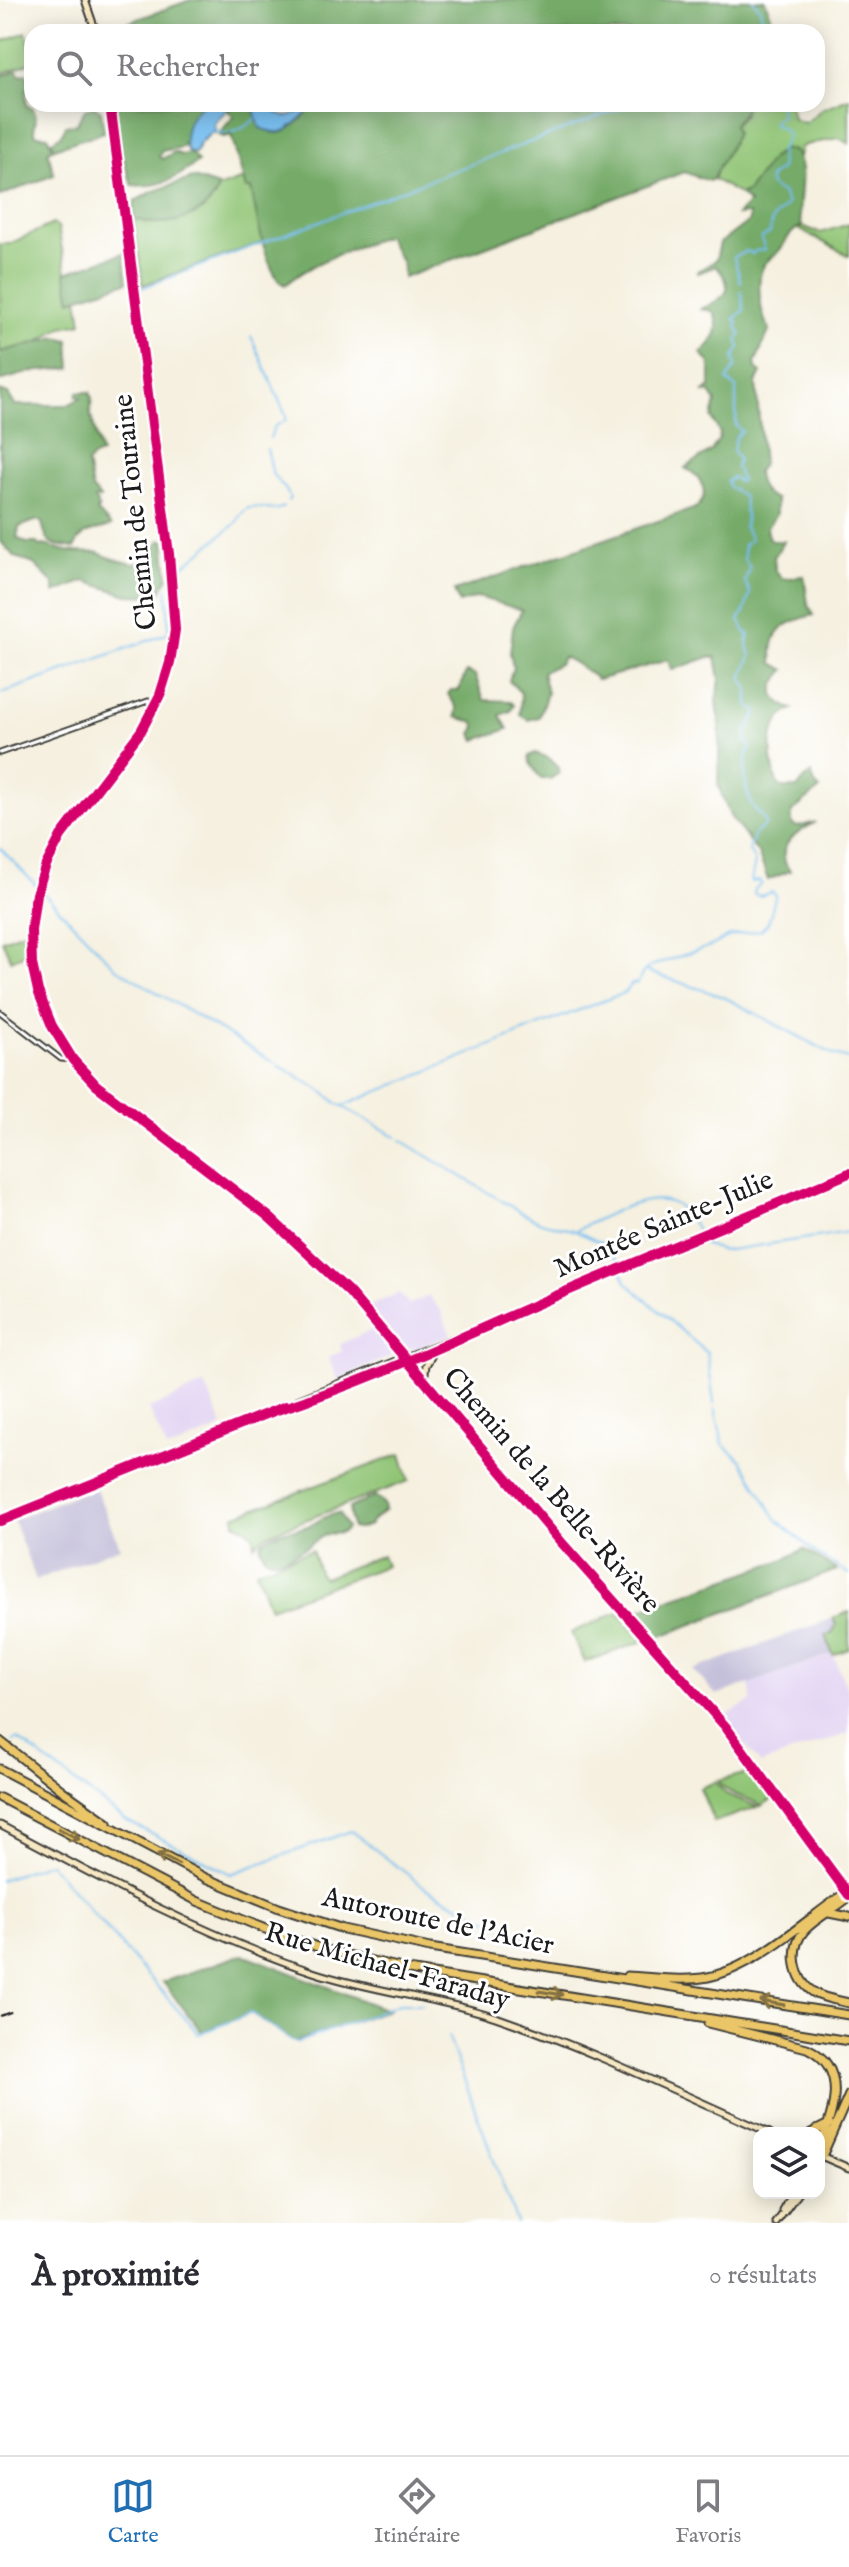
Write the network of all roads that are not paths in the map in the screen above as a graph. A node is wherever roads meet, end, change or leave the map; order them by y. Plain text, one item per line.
1 (85, 0) edge
2 (93, 24) edge
3 (111, 112) edge
4 (158, 701) junction
5 (0, 753) edge
6 (0, 1012) edge
7 (73, 1060) junction
8 (849, 1173) edge
9 (498, 1322) junction
10 (434, 1351) junction
11 (406, 1359) junction
12 (424, 1381) junction
13 (0, 1521) edge
14 (0, 1741) edge
15 (0, 1769) edge
16 (0, 1798) edge
17 (0, 1825) edge
18 (137, 1842) junction
19 (849, 1894) edge
20 (829, 1913) junction
21 (849, 1917) edge
22 (590, 1974) junction
23 (849, 2003) edge
24 (672, 2013) junction
25 (849, 2015) edge
26 (849, 2041) edge
27 (849, 2095) edge
28 (829, 2124) junction
29 (756, 2127) edge
30 (823, 2127) edge
31 (825, 2138) edge
32 (825, 2145) edge
33 (825, 2157) edge
34 (849, 2168) edge
35 (789, 2199) edge
36 (794, 2199) edge
37 (776, 2223) edge

1 - 2 street
3 - 4 street, Chemin de Touraine
4 - 5 street
4 - 7 street, Chemin de Touraine
6 - 7 street, Chemin de la Belle-Rivière
7 - 11 street, Chemin de la Belle-Rivière
8 - 9 street, Montée Sainte-Julie
9 - 10 street, Montée Sainte-Julie
9 - 11 street, Montée Sainte-Julie
10 - 11 street, Montée Sainte-Julie
10 - 12 street
11 - 12 street, Chemin de la Belle-Rivière
11 - 13 street, Montée Sainte-Julie
12 - 19 street, Chemin de la Belle-Rivière
14 - 18 highway
15 - 18 highway, Autoroute de l'Acier
16 -> 24 highway, Autoroute de l'Acier
17 - 29 street, Rue Michael-Faraday
22 -> 18 highway, Autoroute de l'Acier
19 - 20 highway
19 - 22 highway
20 - 21 highway
20 - 23 highway
25 -> 22 highway, Autoroute de l'Acier
24 - 26 highway, Autoroute de l'Acier
24 - 28 highway
27 - 32 highway
28 - 30 highway
28 - 31 highway
33 - 34 street
35 - 37 street
36 - 37 street

